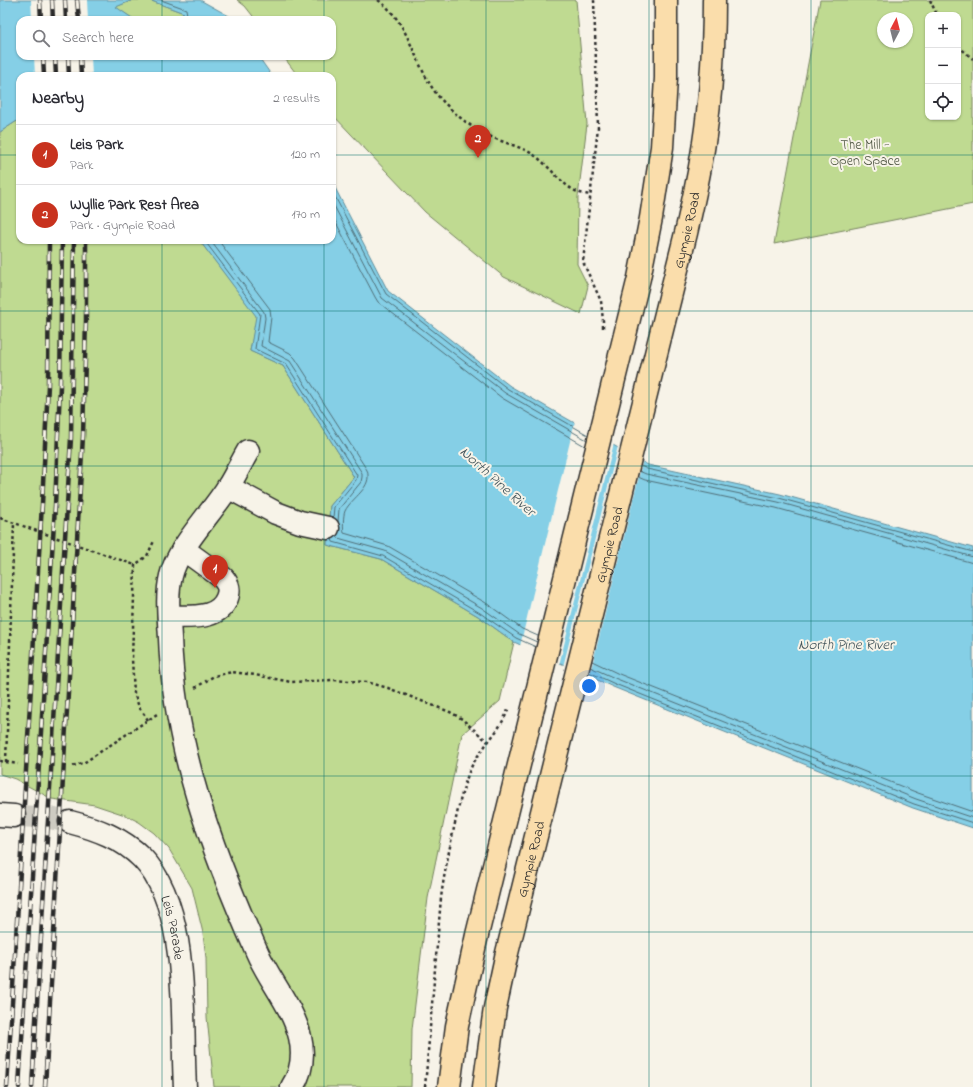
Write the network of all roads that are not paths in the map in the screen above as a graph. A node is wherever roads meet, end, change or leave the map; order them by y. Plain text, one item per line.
1 (666, 0) edge
2 (714, 0) edge
3 (248, 451) dead end
4 (228, 487) junction
5 (328, 528) dead end
6 (183, 549) junction
7 (169, 617) junction
8 (70, 822) tunnel mouth
9 (185, 1087) edge
10 (292, 1087) edge
11 (449, 1087) edge
12 (484, 1087) edge

1 - 11 highway
2 - 12 highway, Gympie Road
3 - 4 street
4 - 5 street
4 - 6 street
6 - 7 street
6 - 7 street
7 - 10 street
8 - 9 street, Leis Parade

